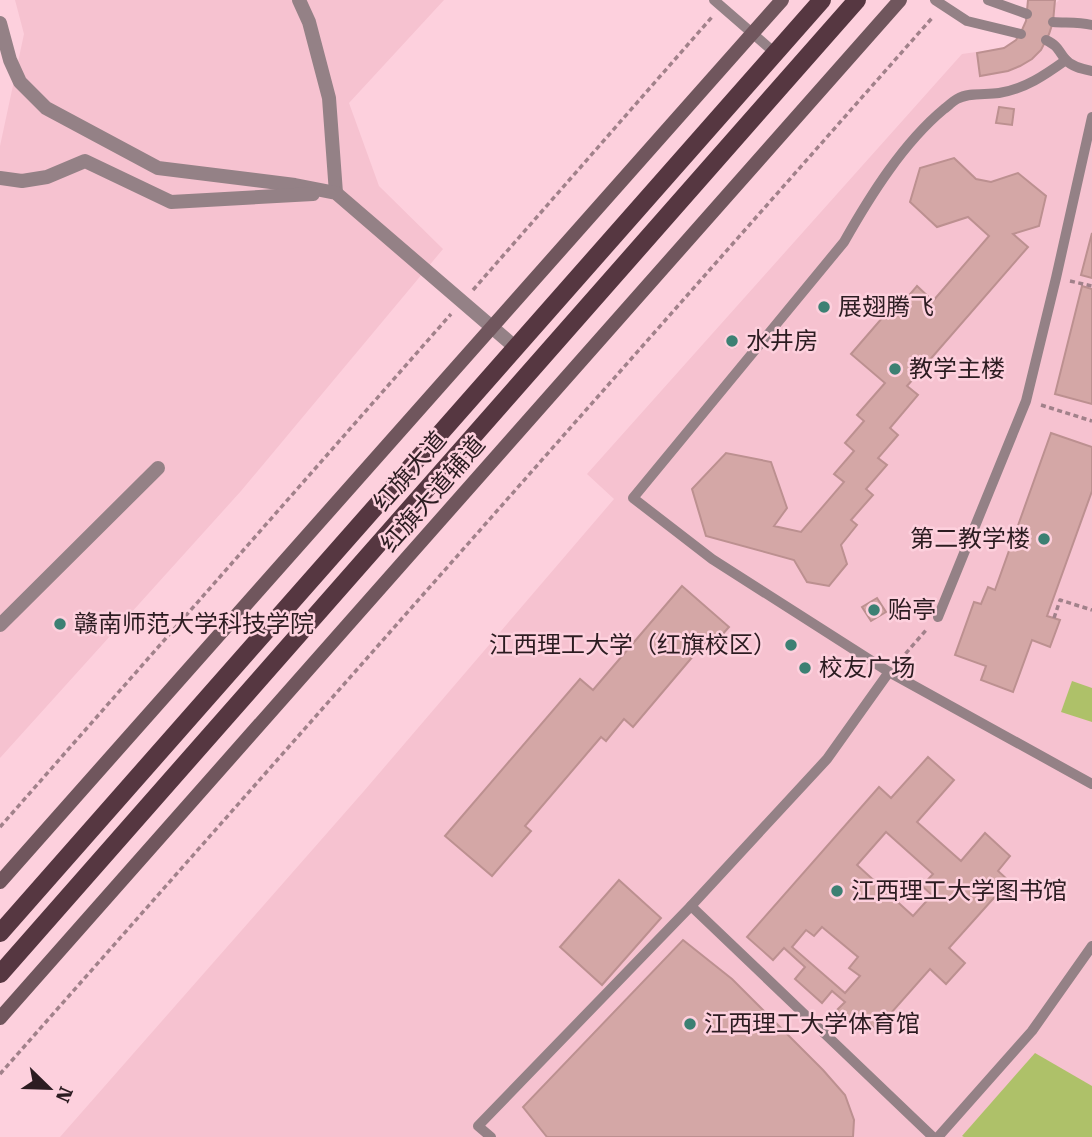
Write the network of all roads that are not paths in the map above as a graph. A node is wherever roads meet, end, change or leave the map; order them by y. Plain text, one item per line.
1 (299, 0) edge
2 (782, 0) edge
3 (822, 0) edge
4 (857, 0) edge
5 (900, 0) edge
6 (988, 0) edge
7 (718, 3) edge
8 (939, 3) edge
9 (1027, 14) dead end
10 (1053, 22) dead end
11 (0, 23) edge
12 (1092, 25) edge
13 (752, 33) junction
14 (1021, 34) dead end
15 (1046, 40) dead end
16 (775, 54) junction
17 (1066, 60) junction
18 (1092, 71) edge
19 (1092, 117) edge
20 (0, 178) edge
21 (336, 193) junction
22 (492, 327) junction
23 (516, 348) junction
24 (158, 468) dead end
25 (938, 617) road end
26 (0, 625) edge
27 (889, 672) junction
28 (1092, 784) edge
29 (0, 882) edge
30 (691, 906) junction
31 (0, 933) edge
32 (1092, 946) edge
33 (0, 974) edge
34 (0, 1018) edge
35 (491, 1137) edge
36 (935, 1137) edge

1 - 21 street
2 - 13 main road
3 - 16 main road, 红旗大道
4 - 33 main road, 红旗大道
5 - 34 main road, 红旗大道辅道
6 - 9 lane
7 - 13 lane
8 - 14 lane
10 - 12 lane
11 - 21 street
13 - 16 lane
13 - 22 main road
15 - 17 lane
16 - 23 main road, 红旗大道
17 - 18 lane
17 - 27 lane
19 - 25 lane
20 - 21 street
21 - 22 street
22 - 23 street
22 - 29 main road
23 - 31 main road, 红旗大道
24 - 26 street
27 - 28 lane
27 - 30 lane
30 - 35 lane
30 - 36 lane
32 - 36 lane

